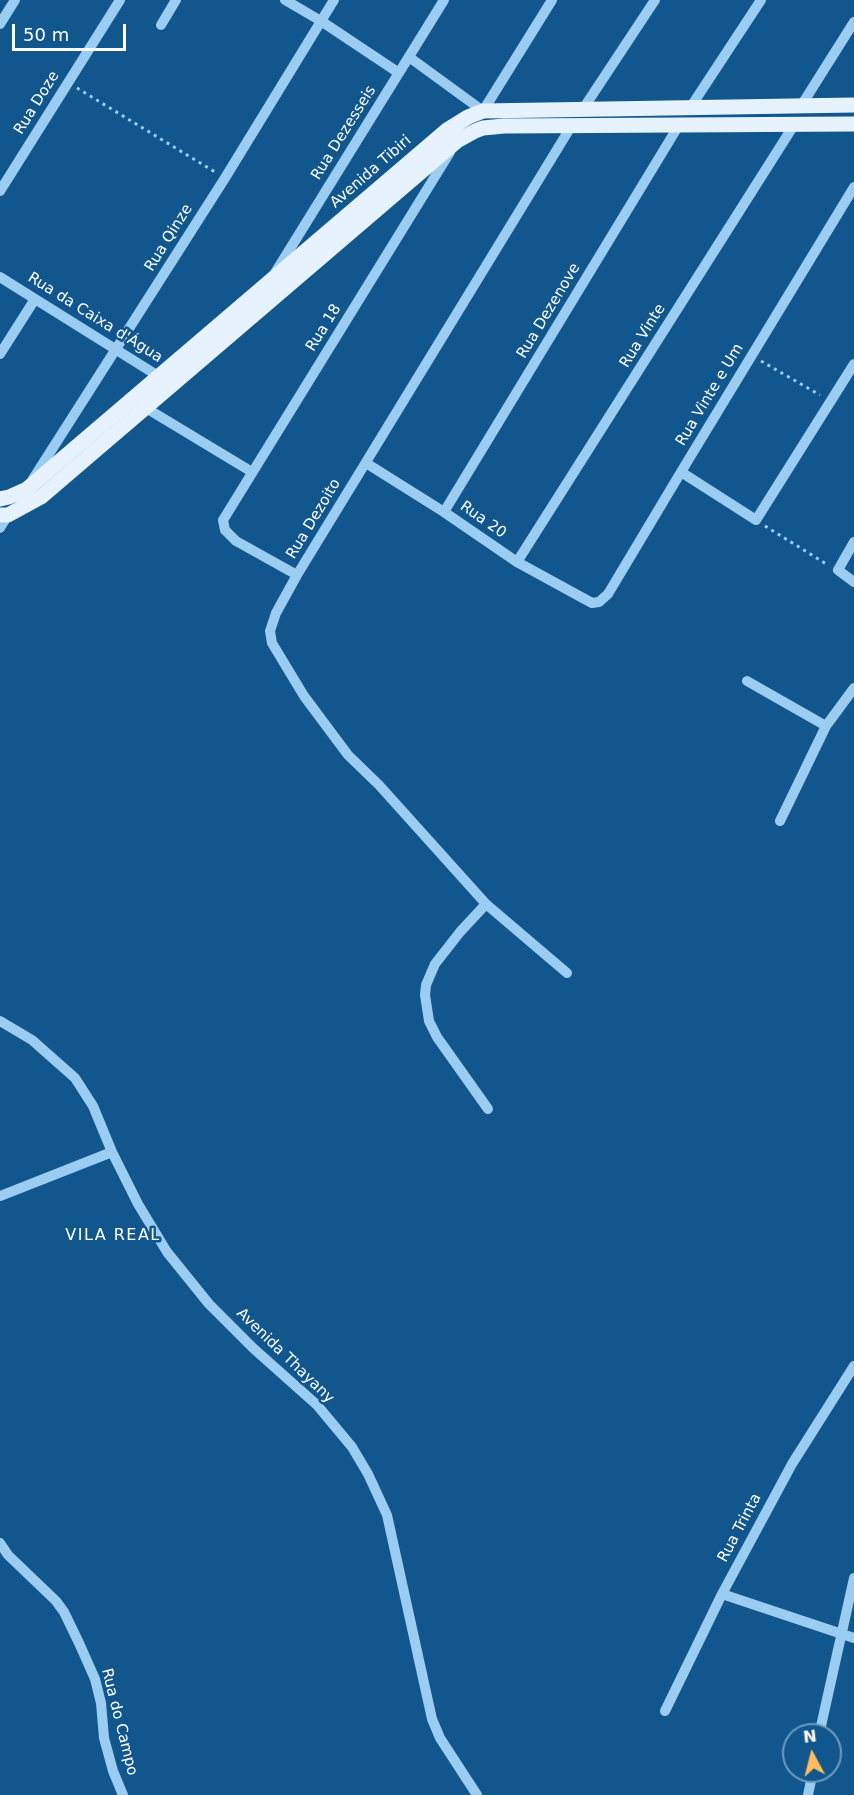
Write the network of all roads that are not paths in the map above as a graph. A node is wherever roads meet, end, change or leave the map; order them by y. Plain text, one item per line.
1 (15, 0) edge
2 (120, 0) edge
3 (176, 0) edge
4 (285, 0) edge
5 (334, 0) edge
6 (444, 0) edge
7 (552, 0) edge
8 (655, 0) edge
9 (761, 0) edge
10 (321, 21) junction
11 (854, 22) edge
12 (0, 24) edge
13 (161, 25) dead end
14 (409, 57) junction
15 (399, 73) junction
16 (854, 105) edge
17 (801, 106) junction
18 (759, 107) junction
19 (690, 108) junction
20 (584, 109) junction
21 (483, 111) junction
22 (755, 124) junction
23 (854, 124) edge
24 (679, 125) junction
25 (794, 125) junction
26 (572, 126) junction
27 (452, 135) junction
28 (854, 187) edge
29 (0, 191) edge
30 (0, 277) edge
31 (269, 282) junction
32 (35, 299) junction
33 (116, 350) junction
34 (0, 354) edge
35 (854, 364) edge
36 (159, 376) junction
37 (174, 385) junction
38 (146, 408) junction
39 (366, 463) junction
40 (252, 472) junction
41 (681, 472) junction
42 (27, 489) junction
43 (0, 499) edge
44 (444, 512) junction
45 (3, 519) edge
46 (854, 542) edge
47 (517, 562) junction
48 (297, 575) junction
49 (854, 582) edge
50 (584, 599) joint
51 (747, 681) dead end
52 (854, 688) edge
53 (826, 726) junction
54 (780, 821) dead end
55 (486, 904) junction
56 (567, 972) dead end
57 (0, 1021) edge
58 (488, 1108) dead end
59 (112, 1152) junction
60 (0, 1196) edge
61 (854, 1366) edge
62 (0, 1543) edge
63 (854, 1578) edge
64 (723, 1594) junction
65 (841, 1634) junction
66 (854, 1638) edge
67 (665, 1711) dead end
68 (822, 1723) edge
69 (123, 1795) edge
70 (477, 1795) edge

1 - 12 street
2 - 29 street, Rua Doze
3 - 13 street
4 - 10 street
5 - 10 street, Rua Qinze
6 - 14 street, Rua Dezesseis
7 - 21 street
8 - 20 street
9 - 19 street
10 - 15 street
10 - 33 street, Rua Qinze
11 - 17 street
14 - 15 street, Rua Dezesseis
14 - 21 street
15 - 31 street, Rua Dezesseis
16 - 17 main road, Avenida Tibiri
17 - 18 main road, Avenida Tibiri
18 - 19 main road, Avenida Tibiri
18 - 22 street
19 - 20 main road, Avenida Tibiri
20 - 21 main road, Avenida Tibiri
21 - 27 main road, Avenida Tibiri
22 - 24 main road, Avenida Tibiri
22 - 25 main road, Avenida Tibiri
23 - 25 main road, Avenida Tibiri
24 - 26 main road, Avenida Tibiri
24 - 44 street, Rua Dezenove
25 - 47 street, Rua Vinte
26 - 27 main road, Avenida Tibiri
26 - 39 street, Rua Dezoito
27 - 31 main road, Avenida Tibiri
27 - 37 main road, Avenida Tibiri
27 - 40 street, Rua 18
28 - 41 street, Rua Vinte e Um
30 - 32 street, Rua da Caixa d'Água
31 - 36 main road, Avenida Tibiri
32 - 33 street, Rua da Caixa d'Água
32 - 34 street
33 - 36 street, Rua da Caixa d'Água
33 - 42 street, Rua Qinze
35 - 41 street
36 - 37 street, Rua da Caixa d'Água
36 - 42 main road, Avenida Tibiri
37 - 38 main road, Avenida Tibiri
38 - 40 street
38 - 45 main road, Avenida Tibiri
39 - 44 street, Rua 20
39 - 48 street, Rua Dezoito
40 - 48 street, Rua 18
41 - 50 street, Rua Vinte e Um
42 - 43 main road, Avenida Tibiri
44 - 47 street, Rua 20
46 - 49 street
47 - 50 street, Rua 20
48 - 55 street, Rua Dezoito
51 - 53 street
52 - 53 street
53 - 54 street
55 - 56 street, Rua Dezoito
55 - 58 street
57 - 59 street, Avenida Thayany
59 - 60 street
59 - 70 street, Avenida Thayany
61 - 64 street, Rua Trinta
62 - 69 street, Rua do Campo
63 - 65 street
64 - 65 street
64 - 67 street, Rua Trinta
65 - 66 street
65 - 68 street

